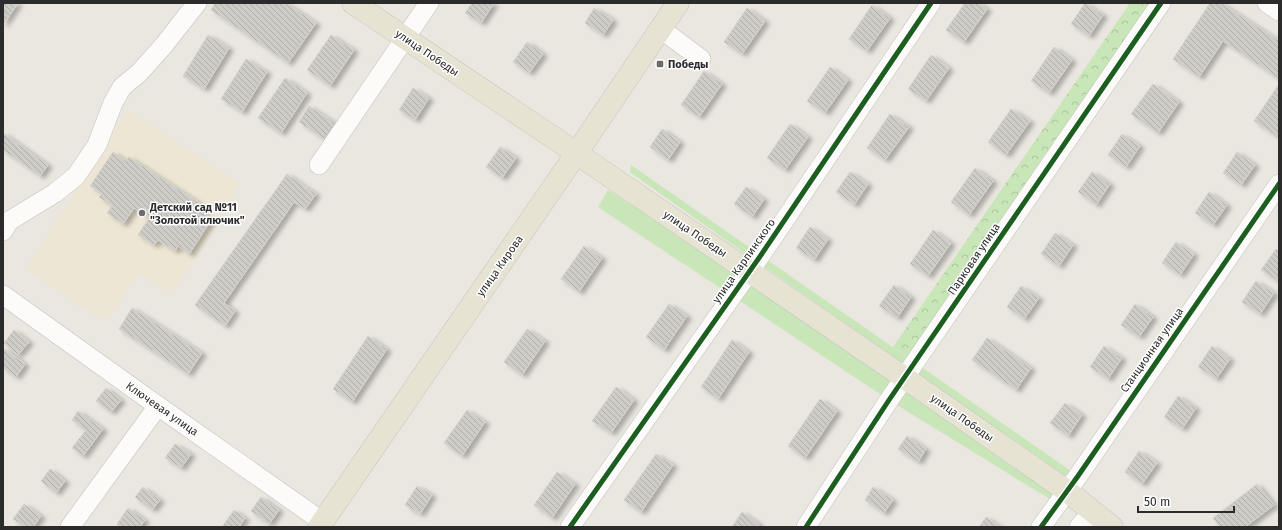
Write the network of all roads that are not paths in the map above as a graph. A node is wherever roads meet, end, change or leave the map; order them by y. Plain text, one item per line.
1 (197, 3) edge
2 (353, 3) edge
3 (429, 3) edge
4 (678, 3) edge
5 (931, 3) edge
6 (1161, 3) edge
7 (1267, 3) edge
8 (1279, 11) edge
9 (661, 29) junction
10 (405, 38) junction
11 (701, 59) dead end
12 (576, 154) junction
13 (319, 165) dead end
14 (1279, 184) edge
15 (3, 231) edge
16 (749, 271) junction
17 (3, 295) edge
18 (905, 378) junction
19 (158, 406) junction
20 (1067, 490) junction
21 (1086, 519) edge
22 (321, 524) edge
23 (70, 527) edge
24 (570, 527) edge
25 (806, 527) edge
26 (1041, 527) edge
27 (1112, 527) edge

1 - 15 street
2 - 10 main road, улица Победы
3 - 10 street
4 - 9 main road, улица Кирова
5 - 16 street, улица Карпинского
6 - 18 street, Парковая улица
7 - 8 street
9 - 11 street
9 - 12 main road, улица Кирова
10 - 12 main road, улица Победы
10 - 13 street
12 - 16 main road, улица Победы
12 - 22 main road, улица Кирова
14 - 20 street, Станционная улица
16 - 18 main road, улица Победы
16 - 24 street, улица Карпинского
17 - 19 street, Ключевая улица
18 - 20 main road, улица Победы
18 - 25 street, Парковая улица
19 - 22 street, Ключевая улица
19 - 23 street
20 - 21 main road, улица Победы
20 - 26 street, Станционная улица
21 - 27 main road, улица Победы

